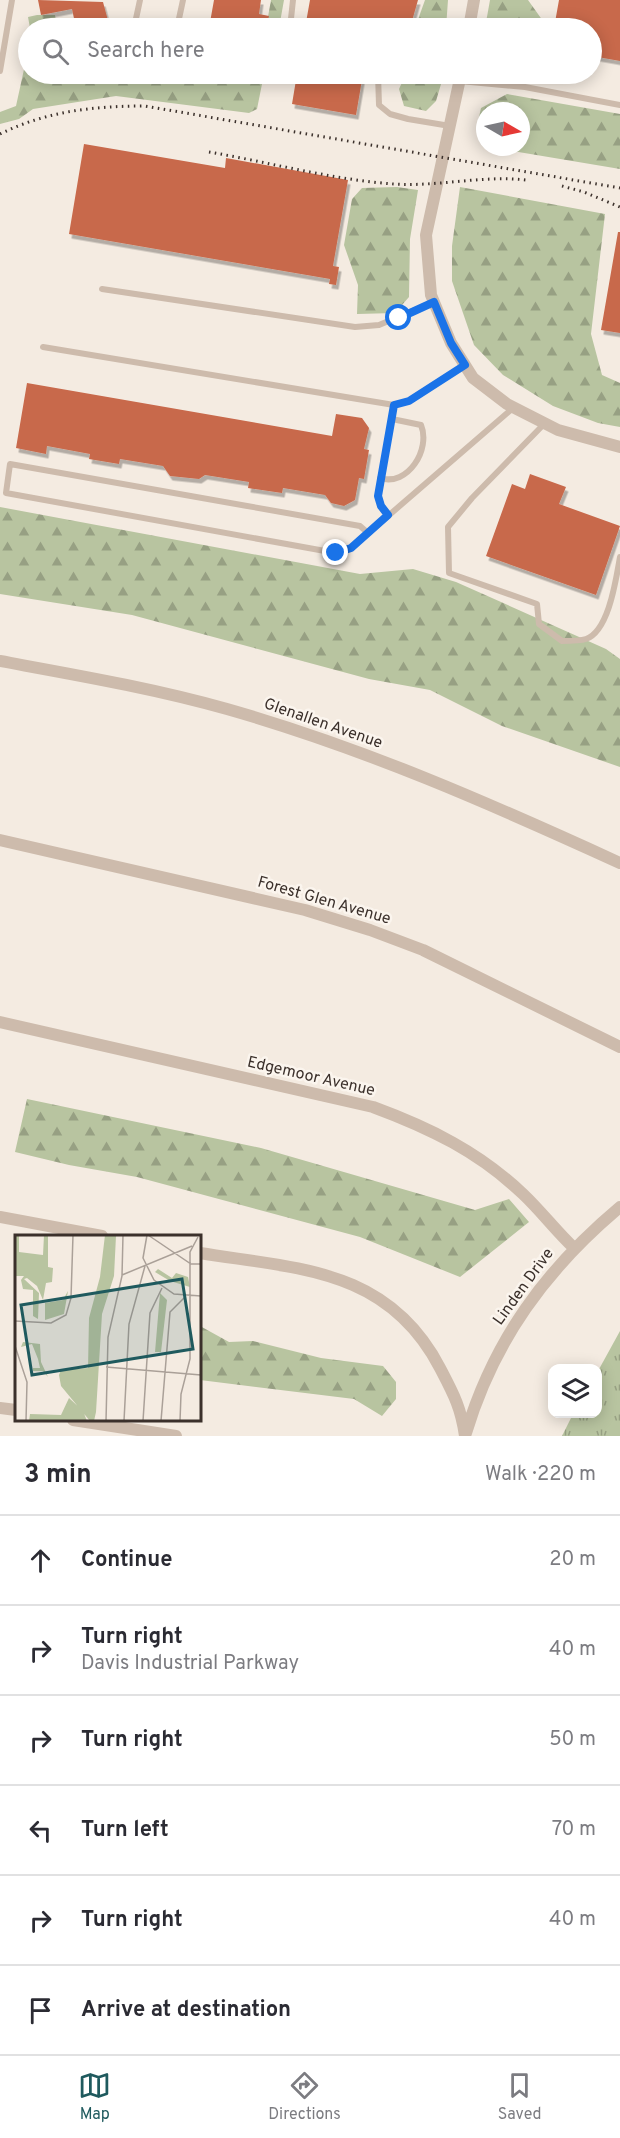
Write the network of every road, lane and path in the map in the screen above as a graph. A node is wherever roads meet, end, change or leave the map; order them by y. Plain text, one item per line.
1 (12, 0) edge
2 (140, 0) edge
3 (183, 0) edge
4 (293, 0) edge
5 (474, 0) edge
6 (136, 18) edge
7 (179, 18) edge
8 (291, 18) edge
9 (471, 18) edge
10 (0, 71) edge
11 (378, 84) edge
12 (459, 84) edge
13 (506, 84) edge
14 (620, 105) edge
15 (450, 126) junction
16 (102, 289) dead end
17 (434, 302) junction
18 (43, 347) dead end
19 (465, 365) junction
20 (394, 405) junction
21 (513, 407) junction
22 (392, 419) junction
23 (545, 423) junction
24 (620, 447) edge
25 (380, 478) junction
26 (388, 515) junction
27 (368, 533) junction
28 (620, 558) edge
29 (0, 661) edge
30 (0, 840) edge
31 (620, 863) edge
32 (0, 1022) edge
33 (620, 1047) edge
34 (620, 1208) edge
35 (0, 1217) edge
36 (97, 1235) edge
37 (574, 1248) junction
38 (201, 1253) edge
39 (0, 1408) edge
40 (15, 1410) edge
41 (85, 1421) edge
42 (176, 1436) edge
43 (465, 1436) edge

1 - 10 lane
2 - 6 lane
3 - 7 lane
4 - 8 lane
5 - 9 street
11 - 15 lane
12 - 15 street
13 - 14 lane
15 - 17 street
16 - 17 lane
17 - 19 street
18 - 20 lane
19 - 20 lane
19 - 21 street
20 - 22 lane
21 - 23 street
21 - 26 lane
22 - 25 lane
22 - 25 lane
23 - 24 street
23 - 28 lane
25 - 26 lane
26 - 27 lane
27 - 27 lane
29 - 31 street, Glenallen Avenue
30 - 33 street, Forest Glen Avenue
32 - 37 street, Edgemoor Avenue
34 - 37 street, Linden Drive
35 - 36 street
37 - 43 street, Linden Drive
38 - 43 street
39 - 40 street
41 - 42 street

